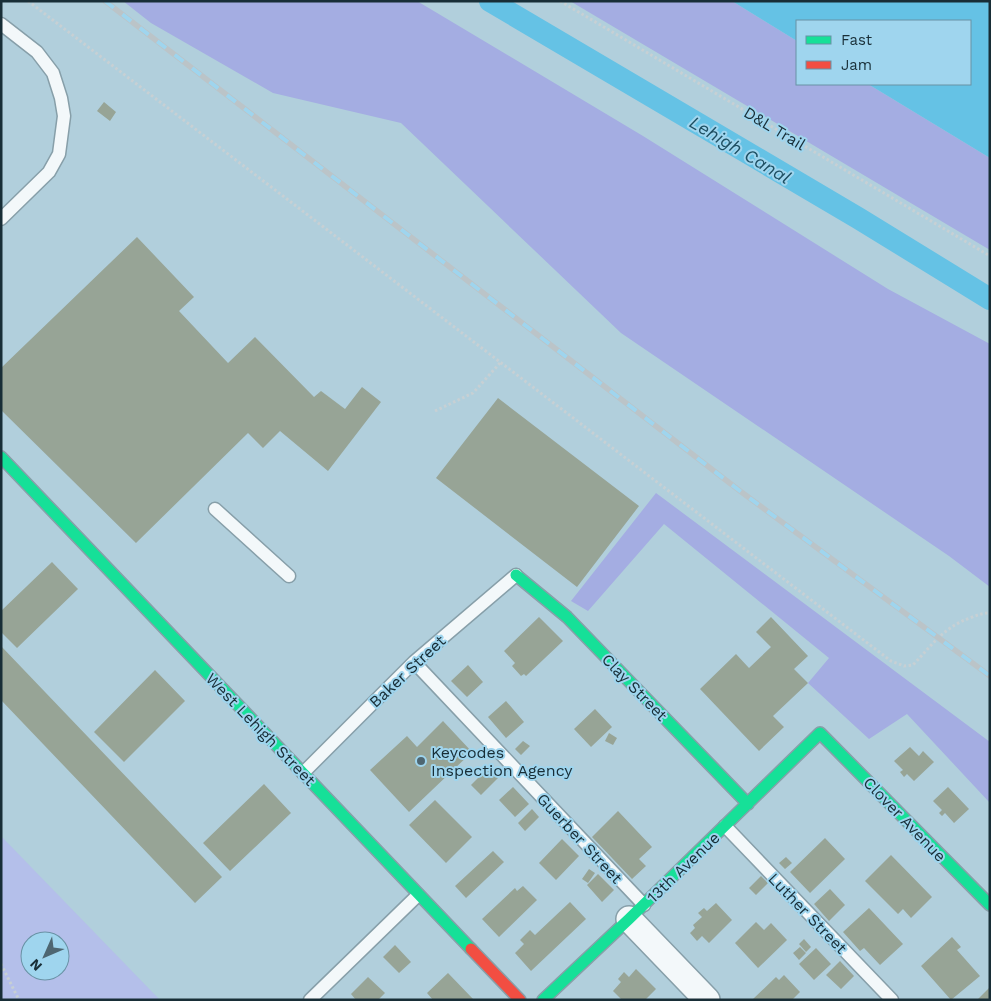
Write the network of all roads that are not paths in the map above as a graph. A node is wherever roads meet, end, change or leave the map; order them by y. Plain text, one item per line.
1 (1, 24) edge
2 (1, 219) edge
3 (3, 463) edge
4 (215, 509) dead end
5 (516, 575) joint
6 (289, 576) dead end
7 (414, 662) junction
8 (820, 733) joint
9 (302, 772) junction
10 (748, 804) junction
11 (725, 826) junction
12 (418, 895) junction
13 (990, 905) edge
14 (636, 912) junction
15 (310, 1000) edge
16 (520, 1000) edge
17 (543, 1000) edge
18 (707, 1000) edge
19 (892, 1000) edge

1 - 2 lane
3 - 9 street, West Lehigh Street
4 - 6 lane
5 - 7 lane, Baker Street
5 - 10 street, Clay Street
7 - 9 lane, Baker Street
7 - 14 lane, Guerber Street
8 - 10 street, 13th Avenue
8 - 13 street, Clover Avenue
9 - 12 street, West Lehigh Street
10 - 11 street, 13th Avenue
11 - 14 street, 13th Avenue
11 - 19 lane, Luther Street
12 - 15 lane
12 - 16 street, West Lehigh Street
14 - 17 street, 13th Avenue
14 - 18 street

